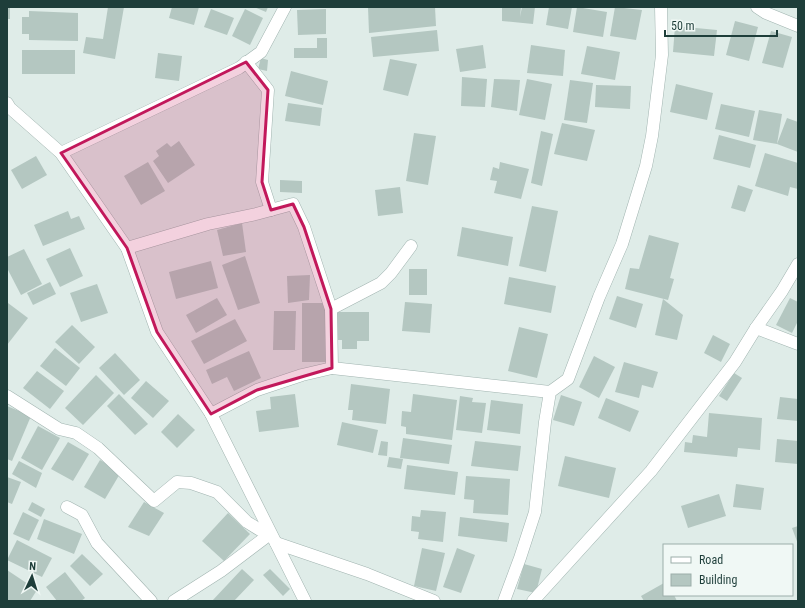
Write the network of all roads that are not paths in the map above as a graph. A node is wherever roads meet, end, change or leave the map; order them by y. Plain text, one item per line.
1 (285, 7) edge
2 (661, 7) edge
3 (757, 7) edge
4 (798, 26) edge
5 (246, 62) junction
6 (8, 107) edge
7 (61, 153) junction
8 (271, 210) junction
9 (412, 246) dead end
10 (127, 248) junction
11 (798, 264) edge
12 (331, 309) junction
13 (756, 328) junction
14 (798, 344) edge
15 (332, 368) junction
16 (550, 392) junction
17 (7, 396) edge
18 (211, 414) junction
19 (67, 507) dead end
20 (273, 538) junction
21 (151, 601) edge
22 (174, 601) edge
23 (305, 601) edge
24 (434, 601) edge
25 (504, 601) edge
26 (532, 601) edge

1 - 5 street
2 - 16 street
3 - 4 street
5 - 7 street
5 - 8 street
6 - 7 street
7 - 10 street
8 - 10 street
8 - 12 street
9 - 12 street
10 - 18 street
11 - 13 street
12 - 15 street
13 - 14 street
13 - 26 street
15 - 16 street
15 - 18 street
16 - 25 street
17 - 20 street
18 - 20 street
19 - 21 street
20 - 22 street
20 - 23 street
20 - 24 street

